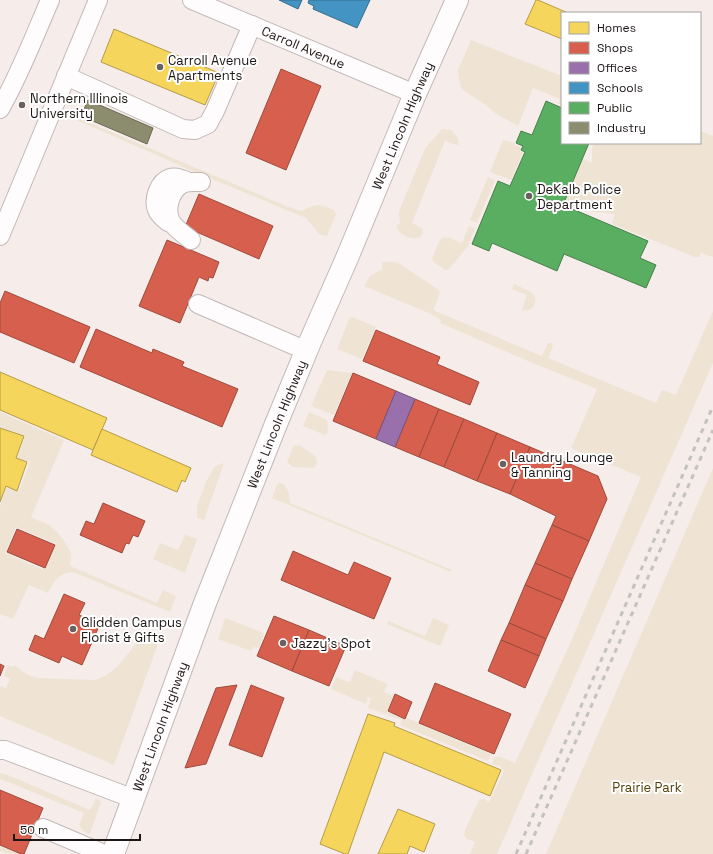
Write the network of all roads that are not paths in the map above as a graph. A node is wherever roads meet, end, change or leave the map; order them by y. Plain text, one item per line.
1 (50, 0) edge
2 (98, 0) edge
3 (192, 0) edge
4 (457, 0) edge
5 (216, 5) edge
6 (252, 25) junction
7 (66, 76) junction
8 (415, 94) junction
9 (0, 109) edge
10 (195, 182) dead end
11 (0, 236) edge
12 (191, 240) dead end
13 (198, 304) dead end
14 (306, 351) junction
15 (0, 750) edge
16 (134, 799) junction
17 (43, 828) dead end
18 (104, 854) edge
19 (113, 854) edge

1 - 9 street
2 - 7 street
3 - 5 street, Carroll Avenue
4 - 8 main road, West Lincoln Highway
5 - 6 street, Carroll Avenue
6 - 7 street
6 - 8 street, Carroll Avenue
7 - 11 street
8 - 14 main road, West Lincoln Highway
10 - 12 street
13 - 14 street
14 - 16 main road, West Lincoln Highway
15 - 16 street
16 - 19 main road, West Lincoln Highway
17 - 18 street

